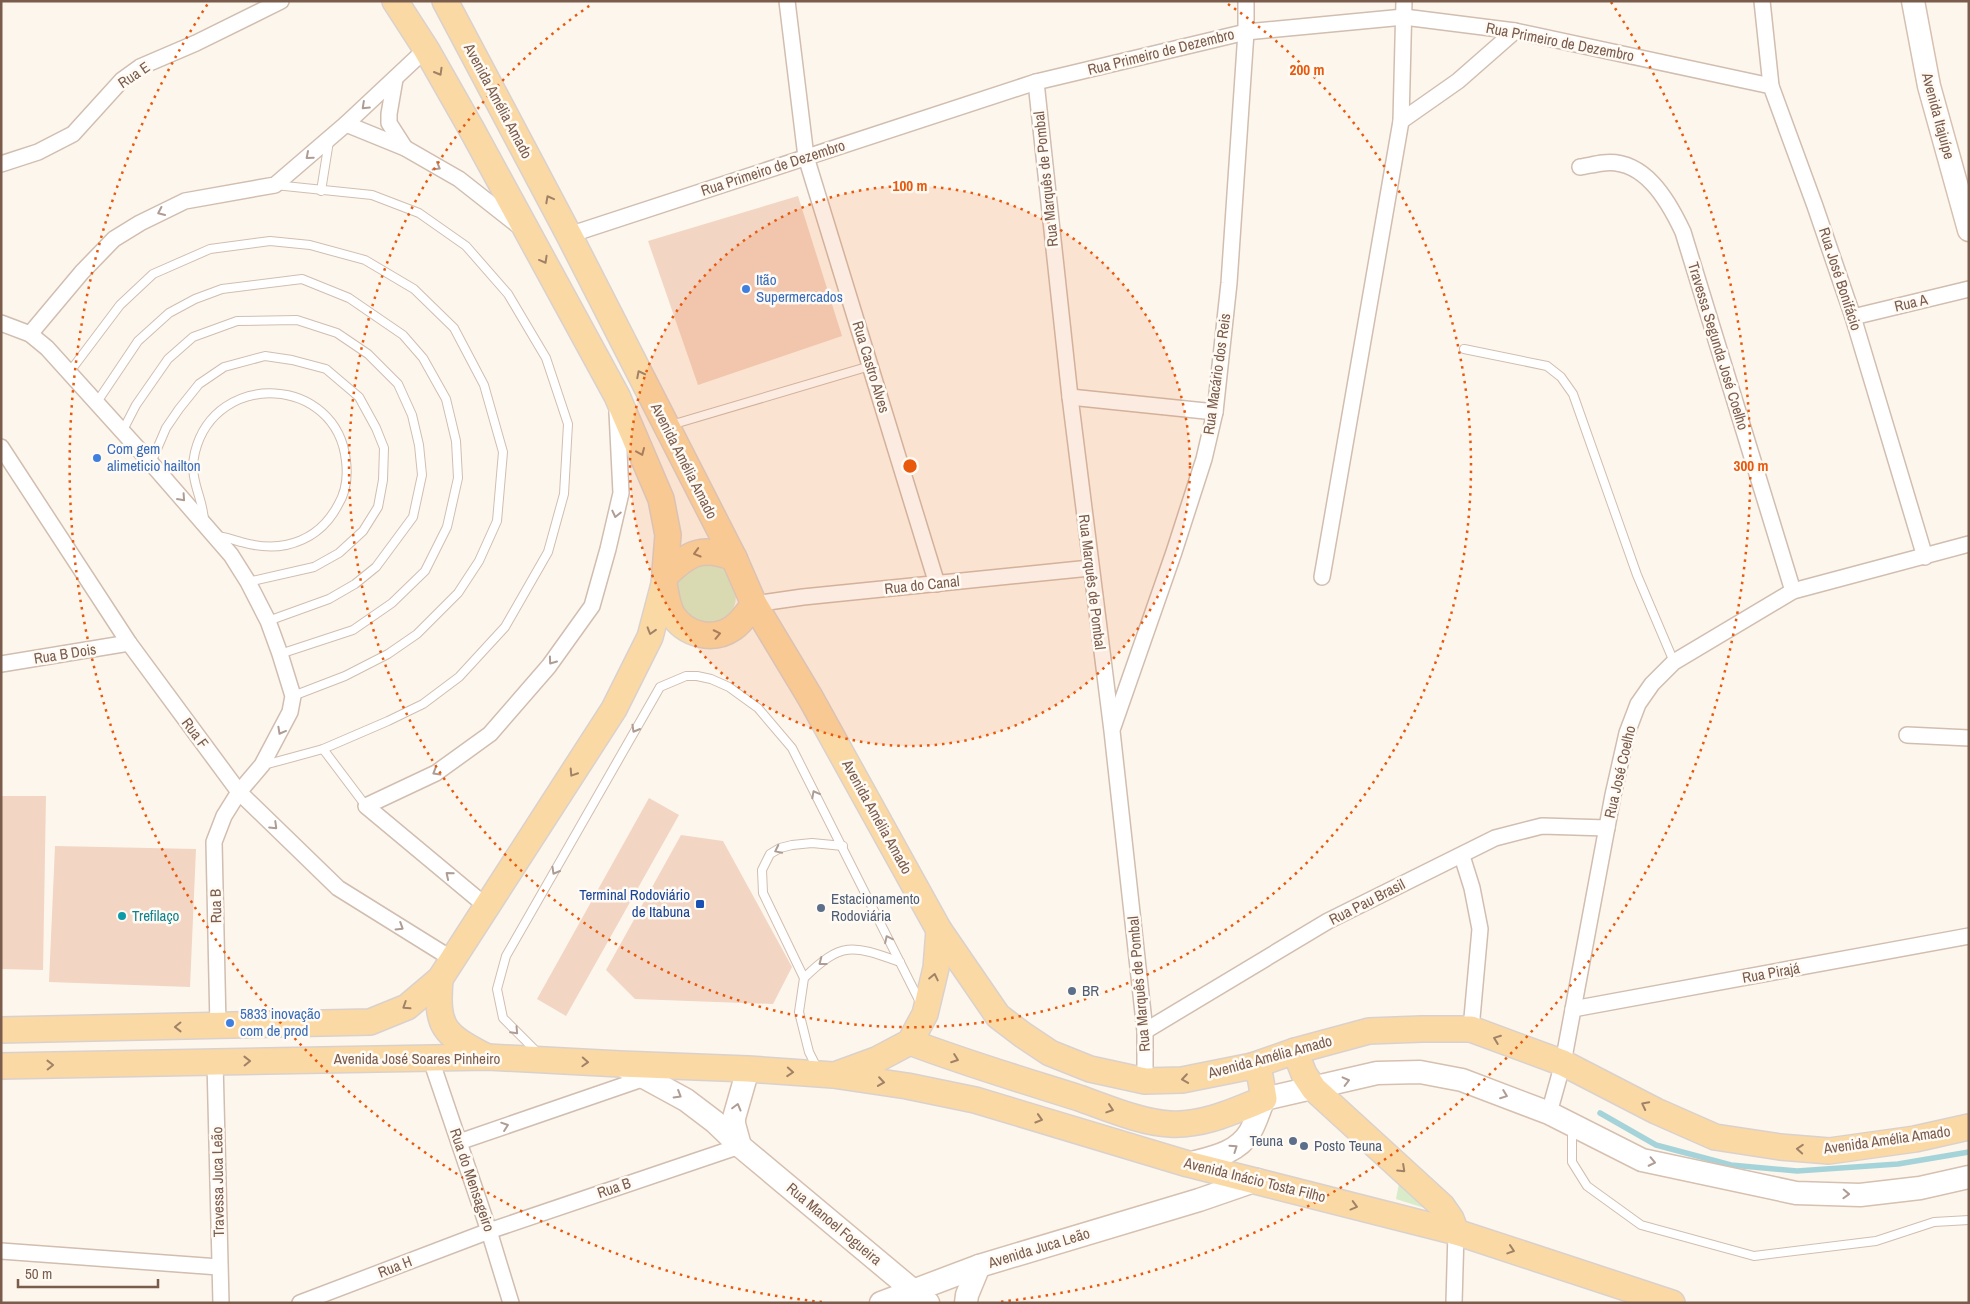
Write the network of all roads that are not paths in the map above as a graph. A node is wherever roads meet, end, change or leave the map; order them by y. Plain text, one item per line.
1 (281, 1) edge
2 (395, 1) edge
3 (445, 1) edge
4 (787, 1) edge
5 (1246, 1) edge
6 (1404, 1) edge
7 (1762, 1) edge
8 (1913, 1) edge
9 (1404, 17) junction
10 (1515, 30) junction
11 (1246, 32) junction
12 (426, 49) junction
13 (395, 79) junction
14 (1036, 82) junction
15 (1770, 86) junction
16 (1401, 121) junction
17 (346, 124) junction
18 (329, 139) junction
19 (405, 148) junction
20 (806, 157) junction
21 (1, 164) edge
22 (1580, 167) dead end
23 (275, 185) junction
24 (321, 191) junction
25 (1969, 230) edge
26 (529, 234) junction
27 (569, 235) junction
28 (1969, 289) edge
29 (1853, 317) junction
30 (1, 323) edge
31 (30, 334) junction
32 (1464, 349) dead end
33 (870, 366) junction
34 (68, 374) junction
35 (617, 396) junction
36 (1070, 397) junction
37 (97, 402) junction
38 (1215, 412) junction
39 (666, 426) junction
40 (122, 432) junction
41 (2, 450) edge
42 (152, 463) junction
43 (204, 522) junction
44 (216, 536) junction
45 (1969, 544) edge
46 (1925, 557) junction
47 (734, 558) junction
48 (1090, 568) junction
49 (1322, 577) dead end
50 (665, 579) junction
51 (248, 582) junction
52 (937, 584) junction
53 (1793, 591) junction
54 (754, 604) junction
55 (268, 621) junction
56 (128, 643) junction
57 (280, 654) junction
58 (1674, 662) junction
59 (1, 664) edge
60 (293, 696) junction
61 (1112, 731) junction
62 (1906, 735) dead end
63 (1969, 738) edge
64 (323, 749) junction
65 (262, 765) junction
66 (239, 792) junction
67 (366, 806) junction
68 (1607, 828) junction
69 (843, 846) junction
70 (1462, 856) junction
71 (486, 906) junction
72 (939, 930) junction
73 (1969, 936) edge
74 (900, 962) junction
75 (446, 969) junction
76 (804, 978) junction
77 (1573, 1009) junction
78 (926, 1014) junction
79 (218, 1026) junction
80 (1471, 1029) junction
81 (1, 1030) edge
82 (1145, 1032) junction
83 (910, 1042) junction
84 (1295, 1051) junction
85 (430, 1057) junction
86 (488, 1057) junction
87 (546, 1060) junction
88 (215, 1062) junction
89 (620, 1064) junction
90 (1563, 1064) junction
91 (1, 1066) edge
92 (1252, 1066) junction
93 (748, 1068) junction
94 (826, 1075) junction
95 (645, 1078) junction
96 (1146, 1081) junction
97 (1314, 1089) junction
98 (1264, 1099) junction
99 (1549, 1113) junction
100 (1572, 1124) junction
101 (1969, 1127) edge
102 (459, 1142) junction
103 (740, 1146) junction
104 (1188, 1164) junction
105 (1969, 1177) edge
106 (1256, 1180) junction
107 (1199, 1200) junction
108 (1969, 1220) edge
109 (489, 1231) junction
110 (1456, 1232) junction
111 (1, 1251) edge
112 (979, 1266) junction
113 (219, 1267) junction
114 (921, 1296) edge
115 (221, 1303) edge
116 (300, 1303) edge
117 (511, 1303) edge
118 (881, 1303) edge
119 (966, 1303) edge
120 (1454, 1303) edge
121 (1672, 1303) edge

1 - 21 street, Rua E
2 - 12 main road
27 -> 3 main road, Avenida Amélia Amado
4 - 20 street, Rua Castro Alves
5 - 11 street, Rua Macário dos Reis
6 - 9 street
7 - 15 street, Rua José Bonifácio
8 - 25 main road, Avenida Itajuípe
9 - 10 street, Rua Primeiro de Dezembro
9 - 11 street, Rua Primeiro de Dezembro
9 - 16 street
10 - 15 street, Rua Primeiro de Dezembro
10 - 16 street
11 - 14 street, Rua Primeiro de Dezembro
11 - 38 street, Rua Macário dos Reis
12 - 13 street
12 -> 26 main road
13 -> 17 street
13 - 19 street
14 - 20 street, Rua Primeiro de Dezembro
14 - 36 street, Rua Marquês de Pombal
15 - 29 street, Rua José Bonifácio
16 - 49 street
17 - 18 street
17 - 19 street
18 -> 23 street
18 - 24 lane
19 -> 26 street
20 - 27 street, Rua Primeiro de Dezembro
20 - 33 street, Rua Castro Alves
22 - 53 street, Travessa Segunda José Coelho
23 - 24 lane
23 -> 31 street
24 - 64 lane
26 -> 35 main road
39 -> 27 main road, Avenida Amélia Amado
28 - 29 street, Rua A
29 - 46 street, Rua José Bonifácio
30 - 31 street
31 - 34 street
32 - 58 lane
33 - 39 lane
33 - 52 street, Rua Castro Alves
34 - 37 street
34 - 60 lane
35 -> 50 main road
35 -> 67 street
36 - 38 street
36 - 48 street, Rua Marquês de Pombal
37 - 40 street
37 - 57 lane
38 - 61 street, Rua Macário dos Reis
39 - 47 main road, Avenida Amélia Amado
40 - 42 street
40 - 55 lane
41 - 56 street, Rua F
42 -> 43 street
42 - 51 lane
43 - 44 street
43 - 44 lane
44 - 51 street
45 - 46 street, Rua José Coelho
46 - 53 street, Rua José Coelho
47 -> 50 main road
47 - 54 main road, Avenida Amélia Amado
48 - 52 street, Rua do Canal
48 - 61 street, Rua Marquês de Pombal
50 -> 54 main road
50 -> 71 main road
51 - 55 street
52 - 54 street, Rua do Canal
53 - 58 street, Rua José Coelho
54 - 72 main road, Avenida Amélia Amado
55 - 57 street
56 - 59 street, Rua B Dois
56 - 66 street, Rua F
57 - 60 street
58 - 68 street, Rua José Coelho
60 -> 65 street, Rua B
61 - 82 street, Rua Marquês de Pombal
62 - 63 street
64 - 65 lane
64 - 67 lane
65 - 66 street, Rua B
66 -> 75 street, Rua F
66 - 79 street, Rua B
71 -> 67 street
68 - 70 street, Rua Pau Brasil
68 - 77 street, Rua José Coelho
74 -> 69 lane
69 -> 76 lane
69 -> 87 lane
70 - 80 street
70 - 82 street, Rua Pau Brasil
71 - 75 main road
78 -> 72 main road
72 - 96 main road, Avenida Amélia Amado
73 - 77 street, Rua Pirajá
74 -> 76 lane
74 - 78 lane
75 -> 79 main road
75 - 86 main road
76 - 94 lane
77 - 90 street, Rua José Coelho
78 - 83 main road
79 -> 81 main road
80 - 84 main road, Avenida Amélia Amado
90 -> 80 main road, Avenida Amélia Amado
82 - 96 street, Rua Marquês de Pombal
83 - 94 main road
83 -> 98 main road
84 - 92 main road, Avenida Amélia Amado
84 - 97 main road
85 - 86 main road, Avenida José Soares Pinheiro
88 -> 85 main road, Avenida José Soares Pinheiro
85 - 102 street, Rua do Mensageiro
86 - 87 main road, Avenida José Soares Pinheiro
87 -> 89 main road, Avenida José Soares Pinheiro
91 -> 88 main road, Avenida José Soares Pinheiro
88 - 113 street, Travessa Juca Leão
89 - 93 main road, Avenida José Soares Pinheiro
89 - 95 main road, Rua Manoel Fogueira
90 - 99 street, Rua José Coelho
101 -> 90 main road, Avenida Amélia Amado
92 -> 96 main road, Avenida Amélia Amado
92 - 98 main road
93 -> 94 main road, Avenida José Soares Pinheiro
103 -> 93 main road
94 -> 104 main road, Avenida Inácio Tosta Filho
102 -> 95 street
95 -> 103 main road, Rua Manoel Fogueira
97 - 98 main road
97 -> 99 main road
97 -> 110 main road
104 -> 98 main road
99 - 100 main road
100 -> 105 main road
100 - 108 lane
102 - 109 street, Rua do Mensageiro
103 - 109 street, Rua B
103 - 114 main road, Rua Manoel Fogueira
104 - 106 main road, Avenida Inácio Tosta Filho
104 - 107 main road
106 - 107 main road, Avenida Juca Leão
106 -> 110 main road, Avenida Inácio Tosta Filho
107 - 112 main road, Avenida Juca Leão
109 - 116 street, Rua H
109 - 117 street, Rua do Mensageiro
110 - 120 street
110 -> 121 main road, Avenida Inácio Tosta Filho
111 - 113 street
112 - 114 main road, Avenida Juca Leão
112 - 119 main road
113 - 115 street, Travessa Juca Leão
114 - 118 main road, Avenida Juca Leão

